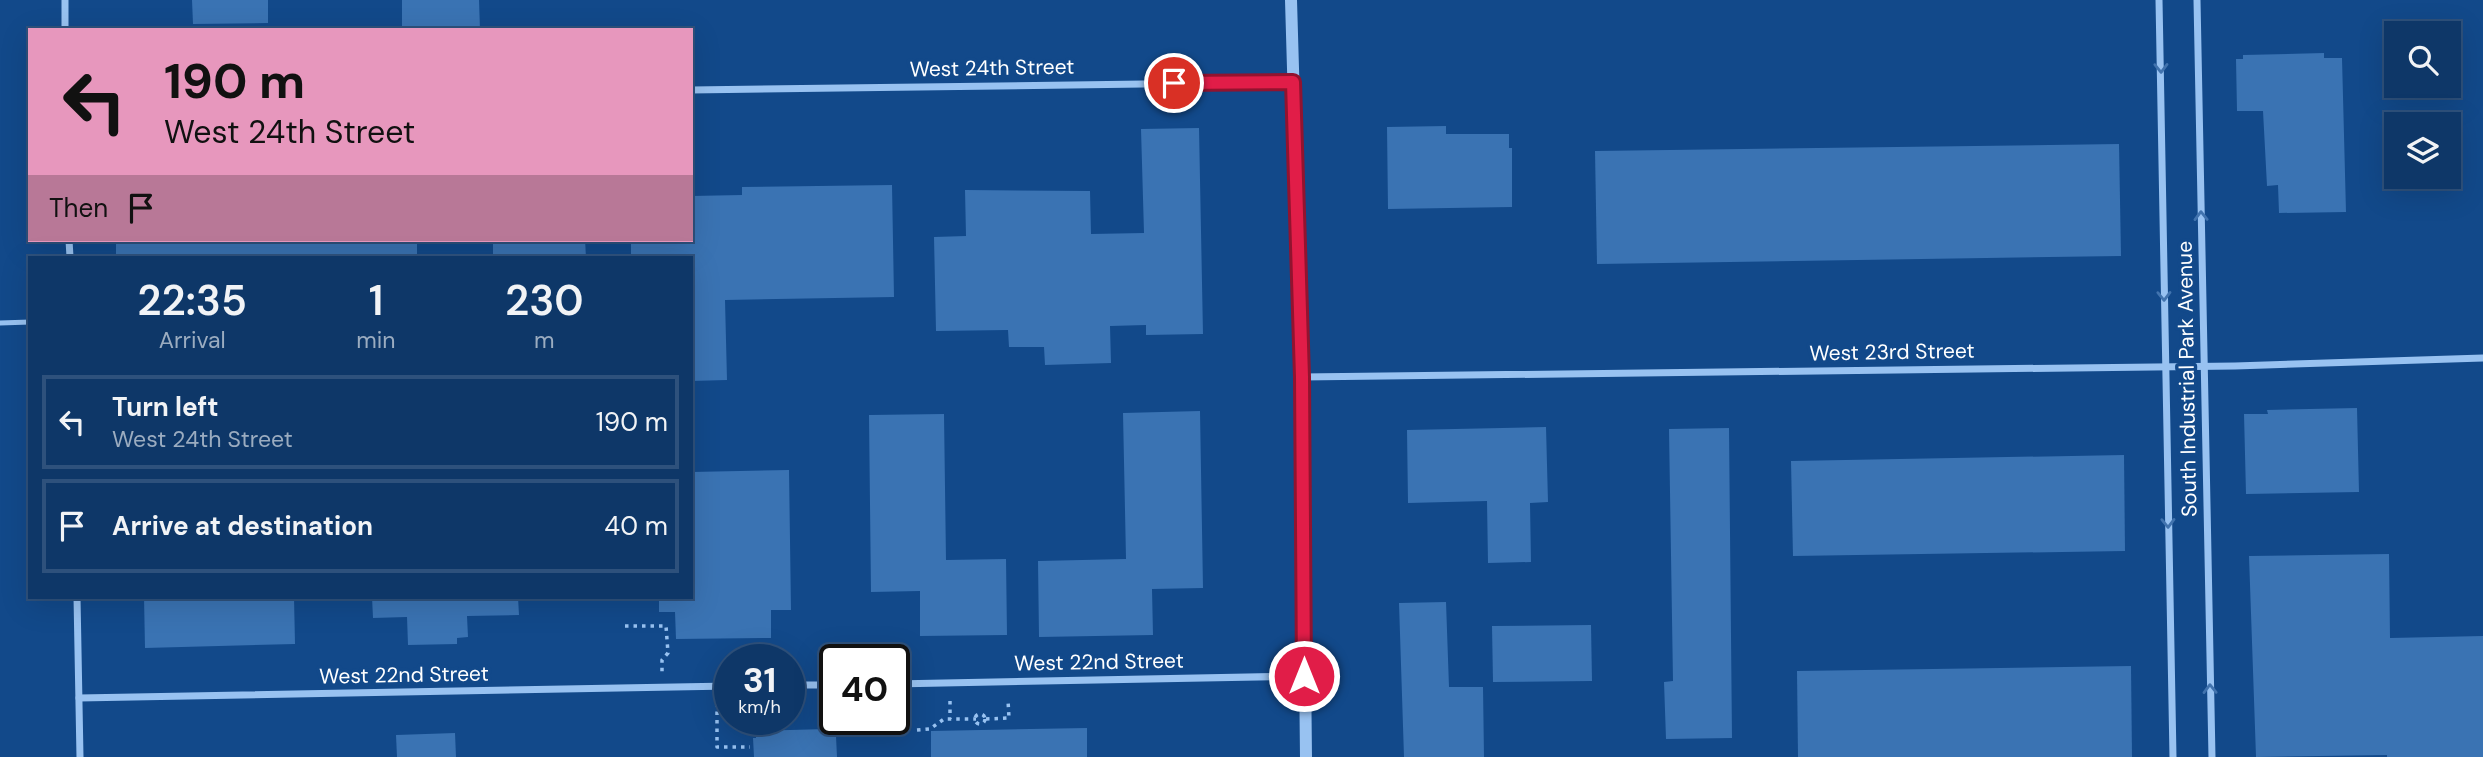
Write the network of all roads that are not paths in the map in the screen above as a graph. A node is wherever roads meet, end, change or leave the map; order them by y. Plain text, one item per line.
1 (65, 0) edge
2 (1291, 0) edge
3 (2159, 0) edge
4 (2197, 0) edge
5 (65, 28) edge
6 (1293, 82) junction
7 (693, 90) edge
8 (28, 322) edge
9 (0, 323) edge
10 (2483, 358) edge
11 (2165, 366) junction
12 (2204, 366) junction
13 (1302, 377) junction
14 (77, 599) edge
15 (1304, 676) junction
16 (910, 684) edge
17 (714, 686) edge
18 (79, 698) junction
19 (80, 757) edge
20 (1306, 757) edge
21 (2173, 757) edge
22 (2212, 757) edge

1 - 5 street
2 - 6 street
3 -> 11 street, South Industrial Park Avenue
12 -> 4 street, South Industrial Park Avenue
6 - 7 street, West 24th Street
6 - 13 street
8 - 9 lane
10 - 12 street, West 23rd Street
11 - 12 street, West 23rd Street
11 - 13 street, West 23rd Street
11 -> 21 street, South Industrial Park Avenue
22 -> 12 street, South Industrial Park Avenue
13 - 15 street
14 - 18 street
15 - 16 street, West 22nd Street
15 - 20 street
17 - 18 street, West 22nd Street
18 - 19 street

